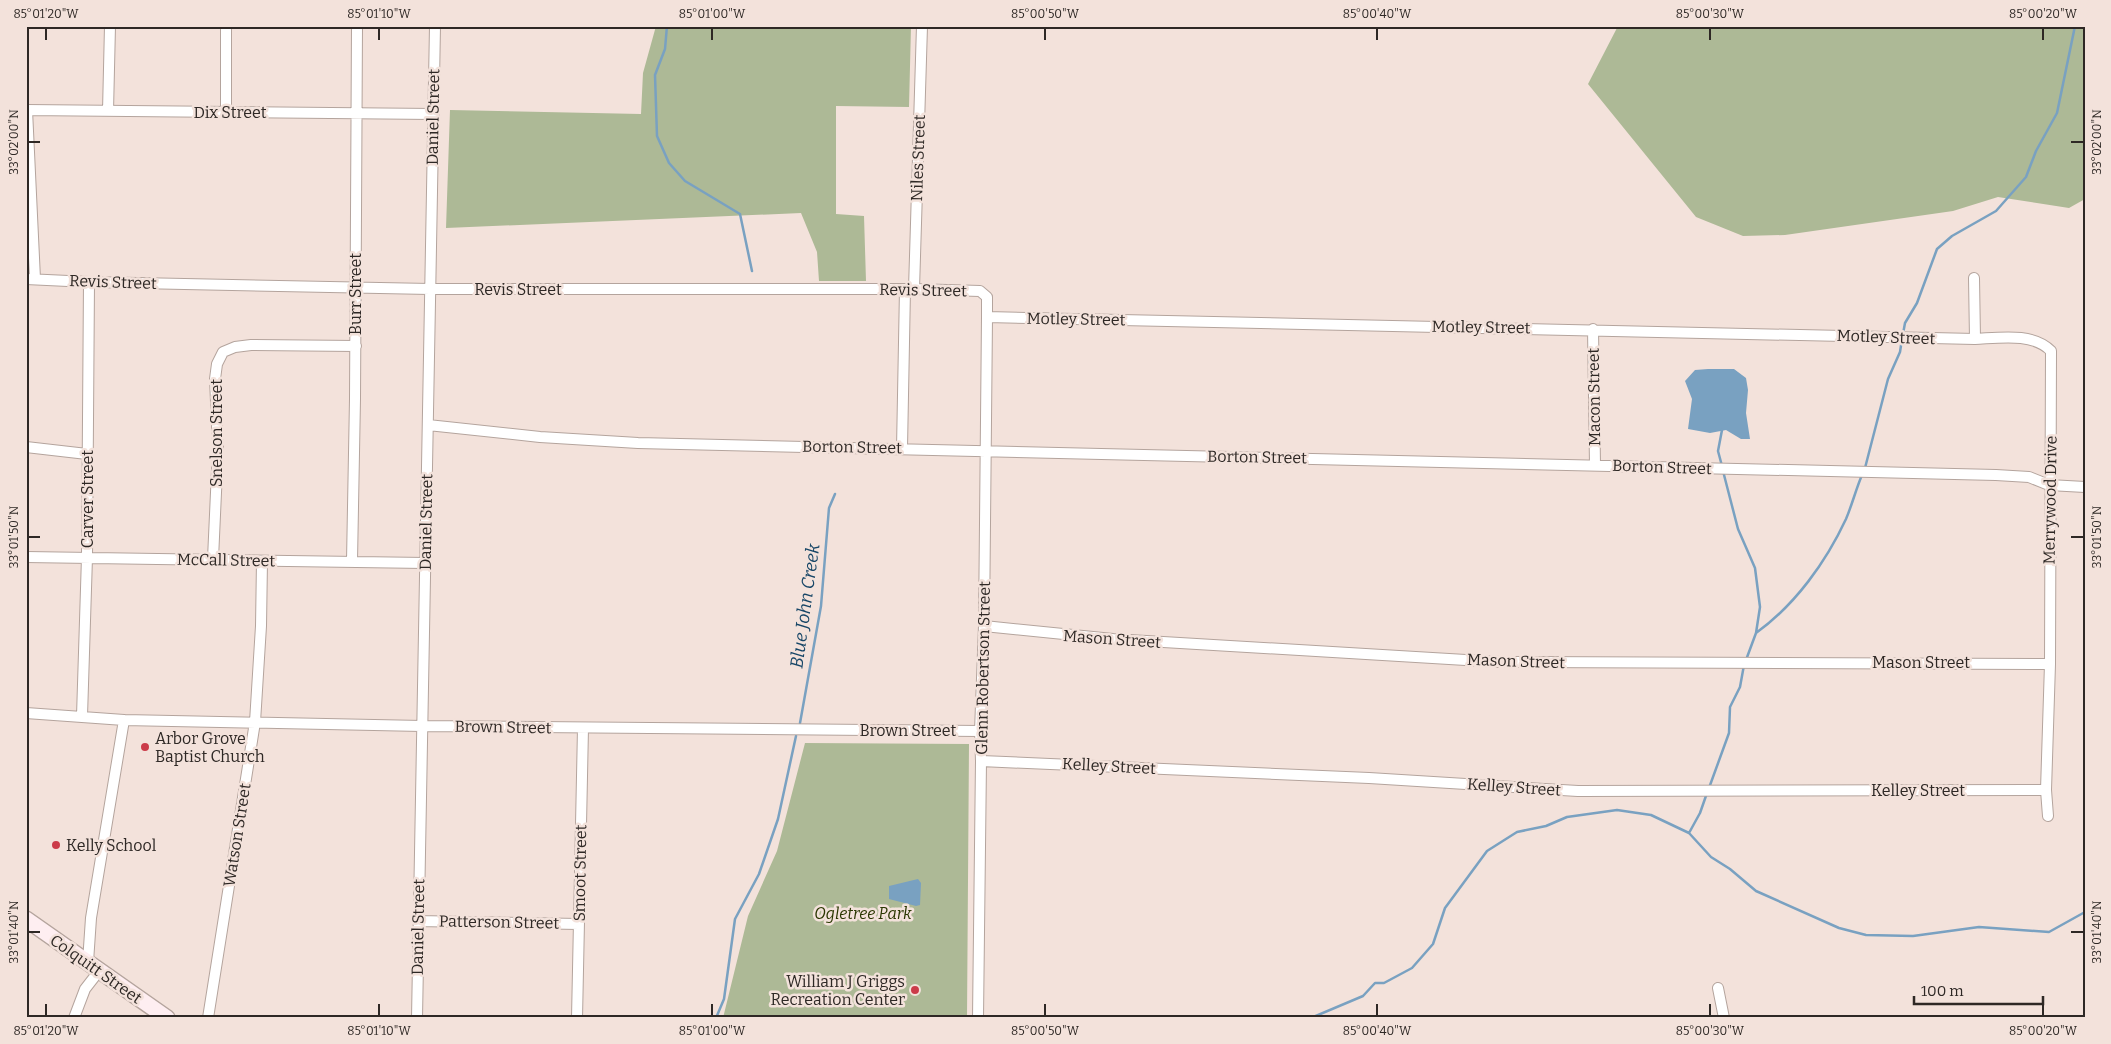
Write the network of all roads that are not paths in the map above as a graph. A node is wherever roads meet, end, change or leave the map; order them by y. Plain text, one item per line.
1 (110, 26) edge
2 (226, 26) edge
3 (357, 26) edge
4 (435, 26) edge
5 (922, 26) edge
6 (27, 110) edge
7 (108, 111) junction
8 (226, 112) junction
9 (356, 112) junction
10 (434, 114) junction
11 (1974, 278) dead end
12 (31, 279) edge
13 (89, 282) junction
14 (355, 288) junction
15 (430, 289) junction
16 (910, 289) junction
17 (987, 317) junction
18 (1593, 329) junction
19 (1974, 339) junction
20 (356, 346) junction
21 (428, 425) junction
22 (26, 447) edge
23 (902, 448) junction
24 (985, 451) junction
25 (87, 454) junction
26 (1595, 465) junction
27 (2049, 485) junction
28 (2085, 488) edge
29 (26, 557) edge
30 (86, 557) junction
31 (213, 559) junction
32 (262, 561) junction
33 (352, 561) junction
34 (425, 562) junction
35 (984, 626) junction
36 (2050, 664) junction
37 (26, 713) edge
38 (82, 716) junction
39 (124, 720) junction
40 (255, 722) junction
41 (422, 726) junction
42 (583, 728) junction
43 (980, 731) junction
44 (981, 760) junction
45 (2046, 790) junction
46 (2048, 816) dead end
47 (26, 919) edge
48 (418, 921) junction
49 (579, 924) junction
50 (93, 967) junction
51 (1718, 988) dead end
52 (74, 1018) edge
53 (167, 1018) edge
54 (208, 1018) edge
55 (417, 1018) edge
56 (577, 1018) edge
57 (978, 1018) edge
58 (1724, 1018) edge

1 - 7 street
2 - 8 street
3 - 9 street, Burr Street
4 - 10 street, Daniel Street
5 - 16 street, Niles Street
6 - 7 street, Dix Street
6 - 12 street
7 - 8 street, Dix Street
8 - 9 street, Dix Street
9 - 10 street, Dix Street
9 - 14 street, Burr Street
10 - 15 street, Daniel Street
11 - 19 street
12 - 13 street, Revis Street
13 - 14 street, Revis Street
13 - 25 street, Carver Street
14 - 15 street, Revis Street
14 - 20 street, Burr Street
15 - 16 street, Revis Street
15 - 21 street, Daniel Street
16 - 17 street, Revis Street
16 - 23 street, Niles Street
17 - 18 street, Motley Street
17 - 24 street, Glenn Robertson Street
18 - 19 street, Motley Street
18 - 26 street, Macon Street
19 - 27 street, Merrywood Drive
20 - 31 street, Snelson Street
20 - 33 street, Burr Street
21 - 23 street, Borton Street
21 - 34 street, Daniel Street
22 - 25 street
23 - 24 street, Borton Street
24 - 26 street, Borton Street
24 - 35 street, Glenn Robertson Street
25 - 30 street, Carver Street
26 - 27 street, Borton Street
27 - 28 street, Borton Street
27 - 36 street, Merrywood Drive
29 - 30 street, McCall Street
30 - 31 street, McCall Street
30 - 38 street, Carver Street
31 - 32 street, McCall Street
32 - 33 street, McCall Street
32 - 40 street, Watson Street
33 - 34 street, McCall Street
34 - 41 street, Daniel Street
35 - 36 street, Mason Street
35 - 43 street, Glenn Robertson Street
36 - 45 street, Merrywood Drive
37 - 38 street, Brown Street
38 - 39 street, Brown Street
39 - 40 street, Brown Street
39 - 50 street
40 - 41 street, Brown Street
40 - 54 street, Watson Street
41 - 42 street, Brown Street
41 - 48 street, Daniel Street
42 - 43 street, Brown Street
42 - 49 street, Smoot Street
43 - 44 street, Glenn Robertson Street
44 - 45 street, Kelley Street
44 - 57 street, Glenn Robertson Street
45 - 46 street, Merrywood Drive
47 - 50 street, Colquitt Street
48 - 49 street, Patterson Street
48 - 55 street, Daniel Street
49 - 56 street, Smoot Street
50 - 52 street
50 - 53 street, Colquitt Street
51 - 58 street

